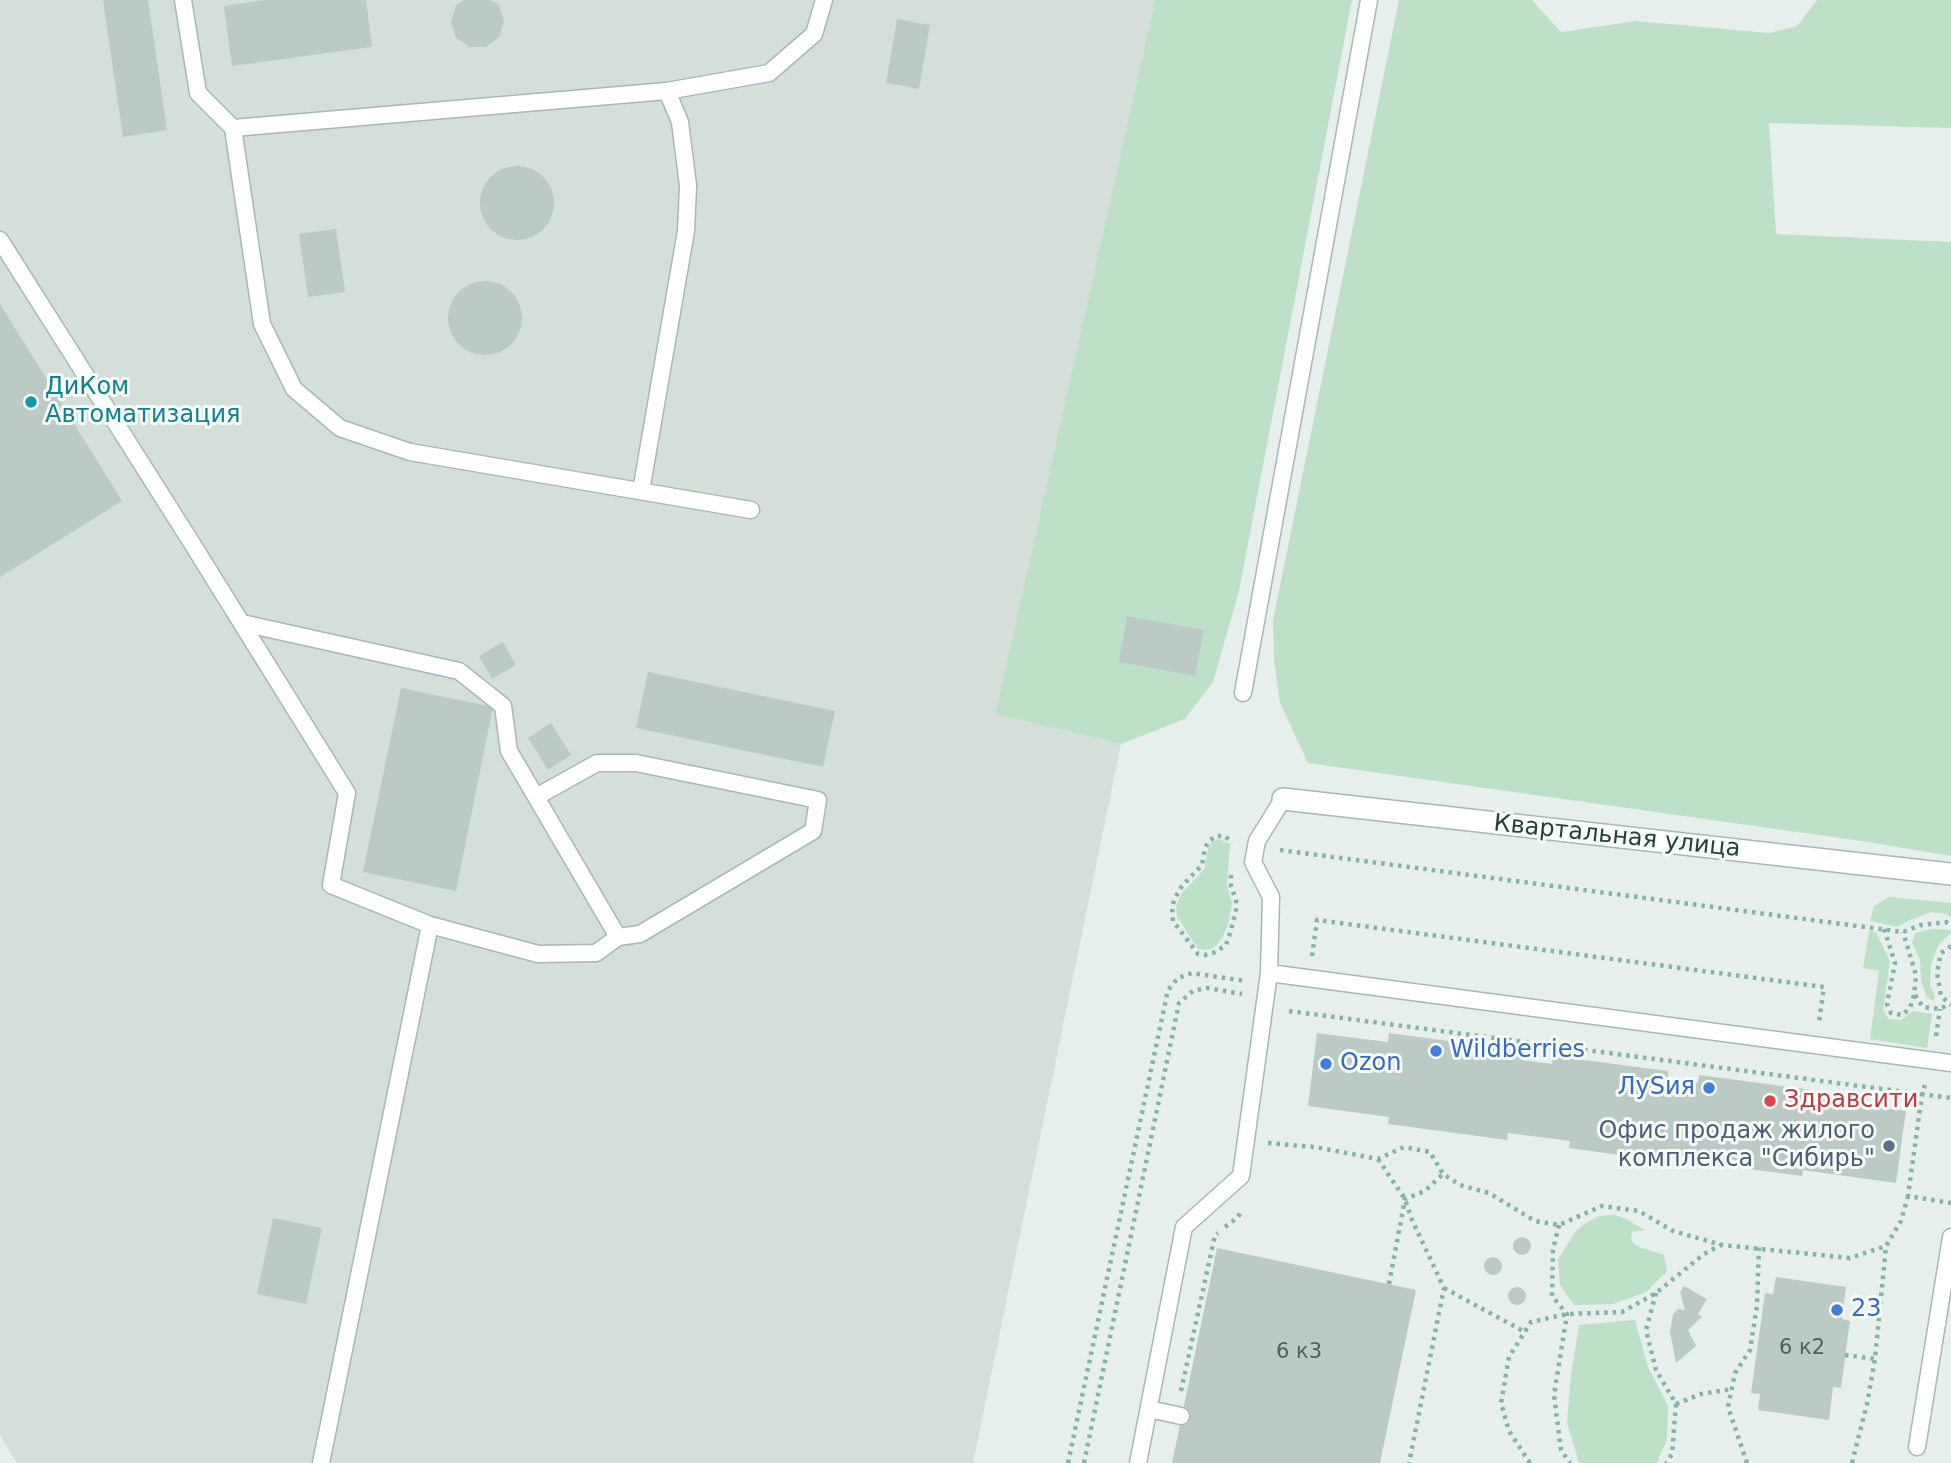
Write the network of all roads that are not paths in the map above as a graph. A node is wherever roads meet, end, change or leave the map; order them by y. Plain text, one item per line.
1 (184, 0) edge
2 (824, 0) edge
3 (1369, 0) edge
4 (667, 90) junction
5 (233, 128) junction
6 (0, 240) edge
7 (641, 491) junction
8 (751, 510) dead end
9 (242, 623) junction
10 (1243, 693) dead end
11 (536, 797) junction
12 (1283, 799) joint
13 (1951, 874) edge
14 (430, 925) junction
15 (618, 937) junction
16 (1267, 984) junction
17 (1951, 1063) edge
18 (1951, 1237) edge
19 (1149, 1409) junction
20 (1179, 1415) road end
21 (1917, 1447) dead end
22 (321, 1463) edge
23 (1138, 1463) edge

1 - 5 lane
2 - 4 lane
3 - 10 lane
4 - 5 lane
4 - 7 lane
5 - 7 lane
6 - 9 lane
7 - 8 lane
9 - 11 lane
9 - 14 lane
11 - 15 lane
11 - 15 lane
12 - 13 street, Квартальная улица
12 - 16 lane
14 - 15 lane
14 - 22 lane
16 - 17 lane
16 - 19 lane
18 - 21 lane
19 - 20 lane
19 - 23 lane

